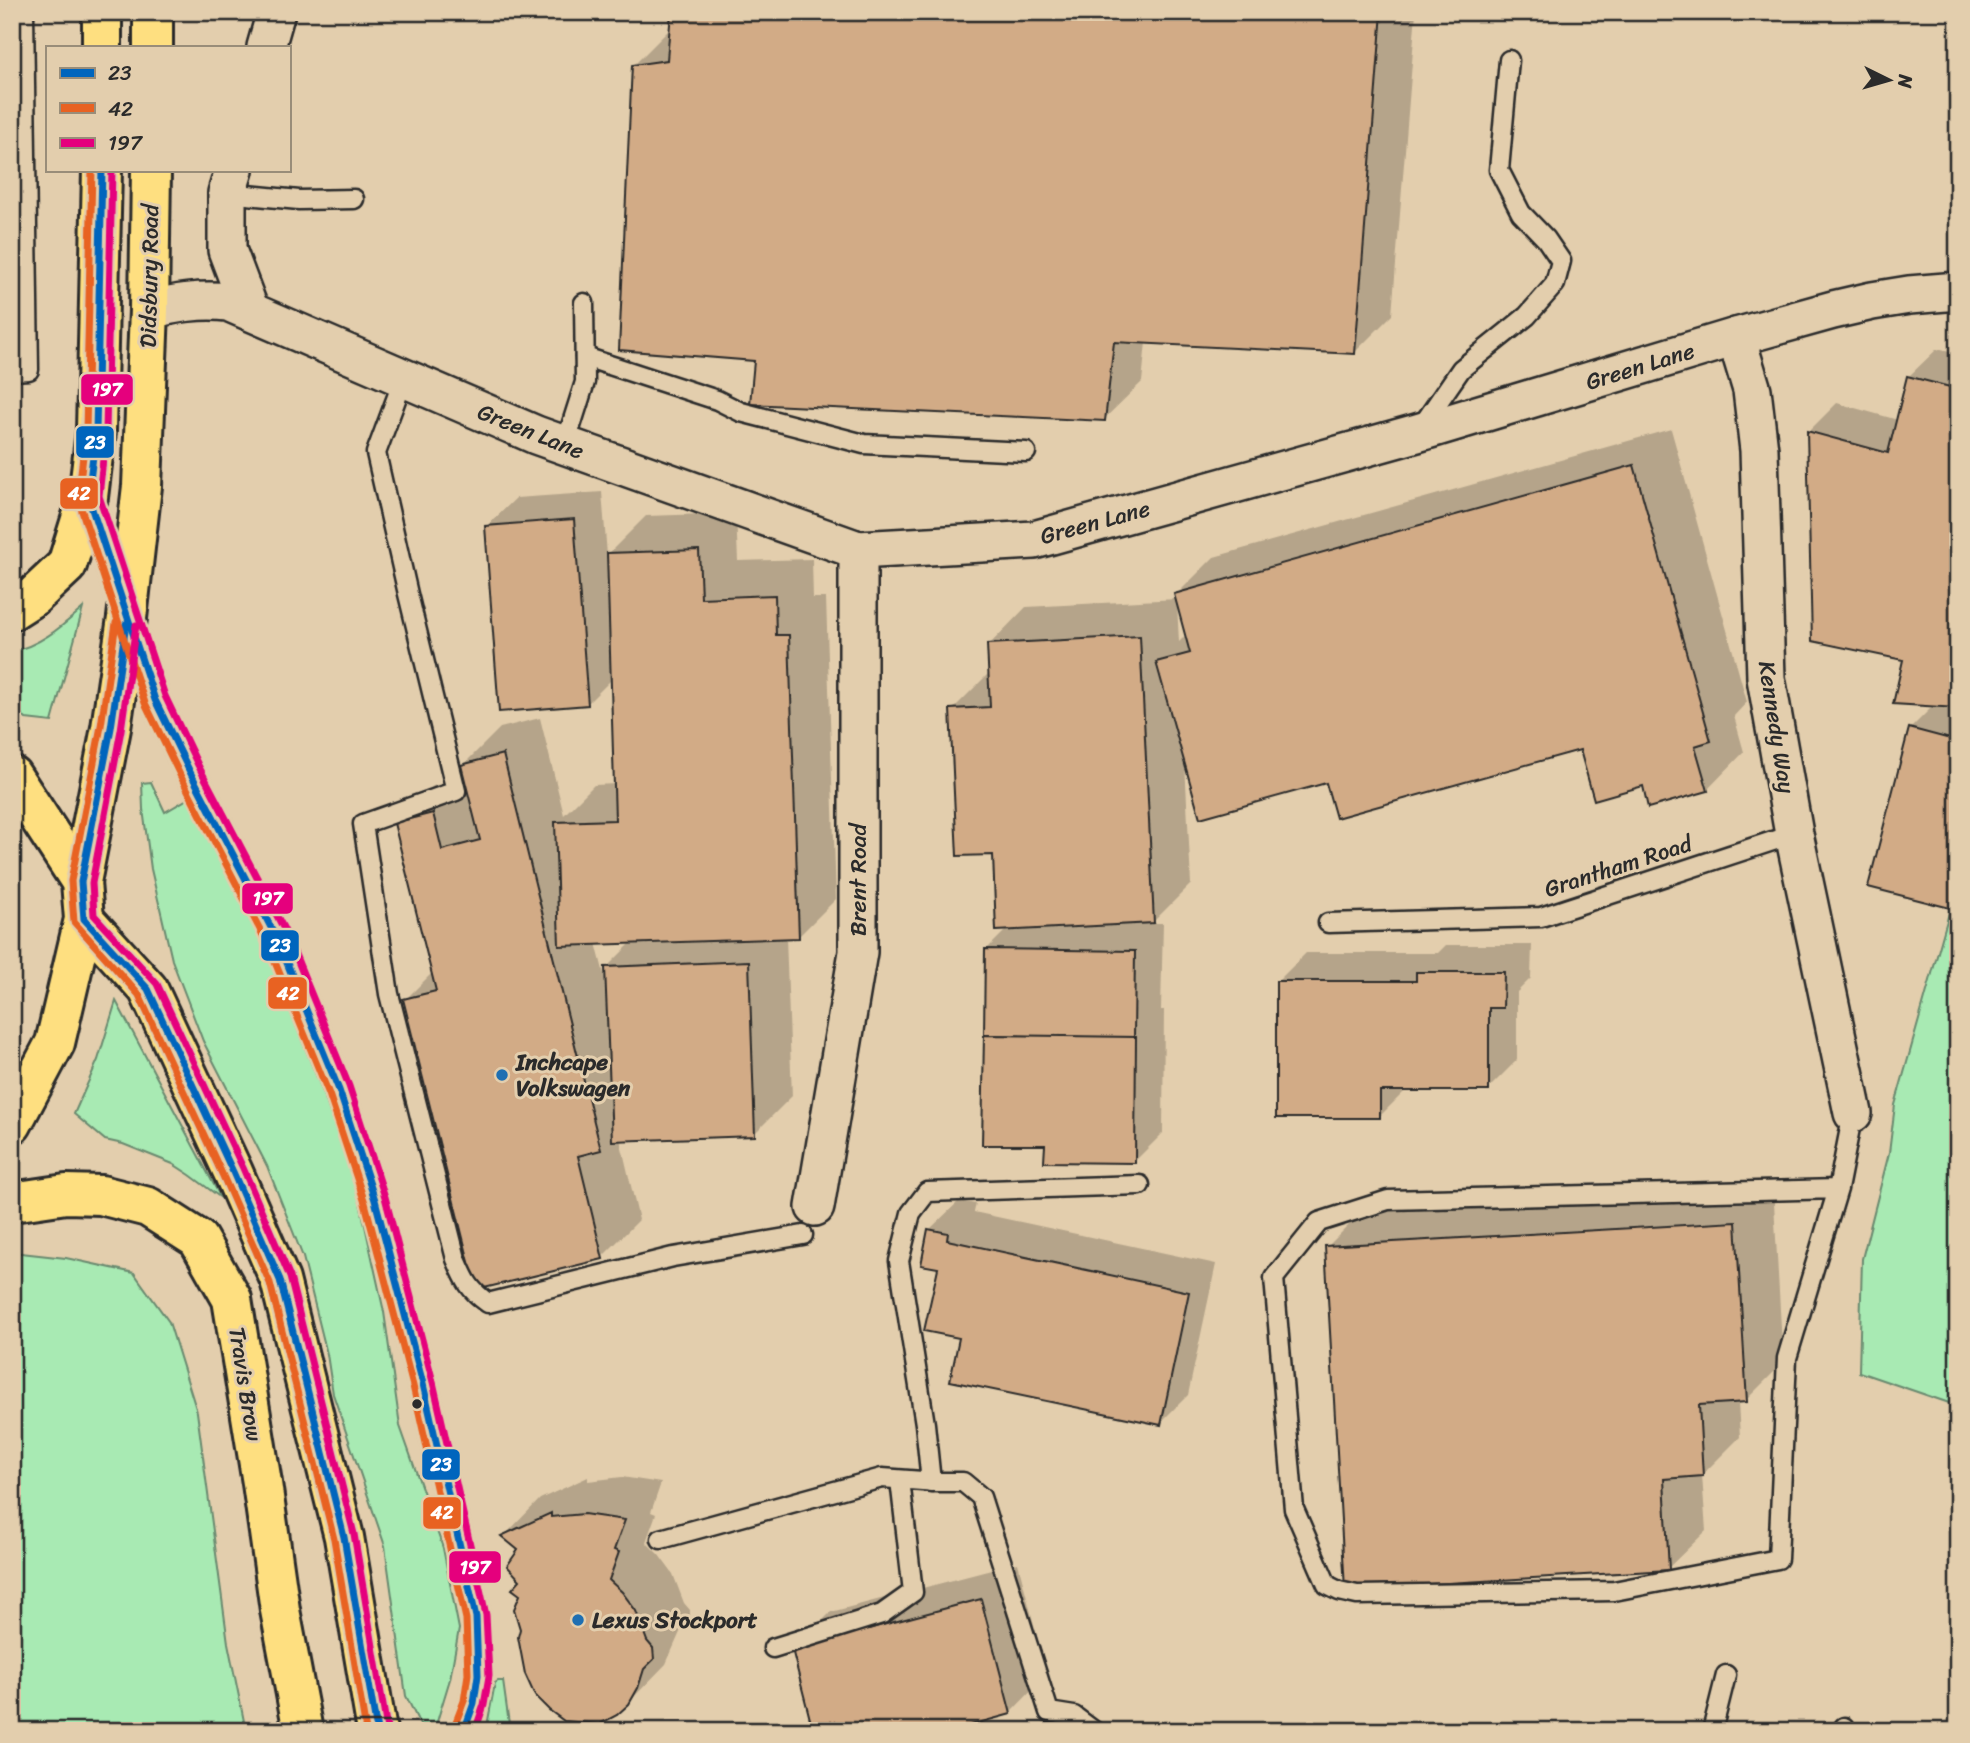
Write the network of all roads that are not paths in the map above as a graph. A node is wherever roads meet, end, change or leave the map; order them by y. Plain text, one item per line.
1 (24, 12) edge
2 (102, 12) edge
3 (153, 12) edge
4 (276, 12) edge
5 (102, 46) edge
6 (152, 46) edge
7 (266, 46) edge
8 (1510, 60) dead end
9 (102, 172) edge
10 (151, 172) edge
11 (230, 181) edge
12 (354, 199) dead end
13 (1958, 291) edge
14 (584, 303) dead end
15 (149, 310) junction
16 (250, 311) junction
17 (1737, 337) junction
18 (585, 357) junction
19 (12, 371) edge
20 (404, 378) junction
21 (1417, 433) junction
22 (565, 445) junction
23 (1026, 452) dead end
24 (88, 497) junction
25 (858, 550) junction
26 (12, 610) edge
27 (127, 618) junction
28 (12, 776) edge
29 (1794, 834) junction
30 (82, 900) junction
31 (1328, 923) dead end
32 (1853, 1113) joint
33 (12, 1124) edge
34 (1140, 1185) dead end
35 (1838, 1189) junction
36 (12, 1202) edge
37 (809, 1221) joint
38 (900, 1480) junction
39 (931, 1482) junction
40 (662, 1539) dead end
41 (773, 1648) dead end
42 (1726, 1675) dead end
43 (303, 1731) edge
44 (377, 1731) edge
45 (464, 1731) edge
46 (1094, 1731) edge
47 (1712, 1731) edge

1 - 19 lane
2 - 5 main road
3 - 6 main road
4 - 7 street
8 - 21 lane
9 - 24 main road
10 - 15 main road, Didsbury Road
11 - 12 lane
11 - 16 street
13 - 17 street, Green Lane
14 - 18 lane
15 - 16 street, Green Lane
15 - 27 main road, Didsbury Road
16 - 20 street, Green Lane
17 - 21 street, Green Lane
17 - 29 street, Kennedy Way
18 - 22 lane
18 - 23 lane
20 - 22 street, Green Lane
20 - 37 lane
21 - 25 street, Green Lane
22 - 25 street, Green Lane
24 - 26 main road
24 - 27 lane
25 - 37 street, Brent Road
27 - 30 main road, Didsbury Road
27 - 45 lane
28 - 30 main road
29 - 31 lane, Grantham Road
29 - 32 street, Kennedy Way
30 - 33 main road, Didsbury Road
30 - 44 main road
32 - 35 lane
34 - 39 lane
35 - 35 lane
36 - 43 main road, Travis Brow
38 - 39 lane
38 - 40 lane
38 - 41 lane
39 - 46 lane
42 - 47 lane

